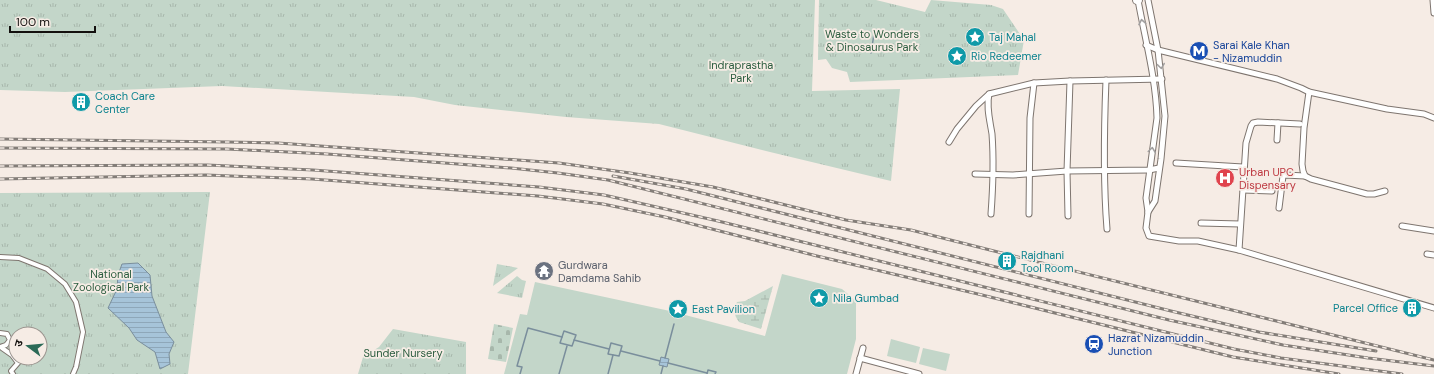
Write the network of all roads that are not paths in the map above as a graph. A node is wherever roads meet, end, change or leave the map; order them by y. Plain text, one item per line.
1 (1138, 0) edge
2 (1148, 0) edge
3 (1433, 0) edge
4 (1434, 13) edge
5 (1146, 45) junction
6 (1158, 50) junction
7 (1152, 78) junction
8 (1162, 79) junction
9 (1106, 80) junction
10 (1070, 81) junction
11 (1034, 83) junction
12 (1309, 92) junction
13 (990, 94) junction
14 (1434, 118) edge
15 (1278, 123) junction
16 (1300, 124) dead end
17 (1277, 140) dead end
18 (949, 142) dead end
19 (1176, 163) dead end
20 (1243, 167) junction
21 (1159, 168) junction
22 (1104, 170) junction
23 (1149, 170) junction
24 (1067, 171) junction
25 (1030, 173) junction
26 (975, 174) dead end
27 (993, 174) junction
28 (1305, 176) junction
29 (1243, 190) junction
30 (1272, 191) dead end
31 (1385, 191) dead end
32 (1279, 208) dead end
33 (1148, 212) junction
34 (992, 214) dead end
35 (1029, 214) dead end
36 (1068, 216) dead end
37 (1201, 223) dead end
38 (1240, 224) junction
39 (1402, 226) dead end
40 (1107, 229) dead end
41 (1434, 231) edge
42 (1239, 250) junction
43 (1427, 254) dead end
44 (1434, 255) edge
45 (0, 257) edge
46 (1434, 308) edge
47 (0, 333) edge
48 (1, 347) edge
49 (863, 348) dead end
50 (860, 358) junction
51 (13, 374) edge
52 (73, 374) edge
53 (856, 374) edge
54 (919, 374) edge

5 -> 1 street
2 - 6 street
3 - 4 street
5 - 6 street
5 - 7 street
6 -> 8 street
6 - 12 street
7 - 8 street
7 - 9 street
23 -> 7 street
8 - 21 street
9 - 10 street
9 - 22 street
10 - 11 street
10 - 24 street
11 - 13 street
11 - 25 street
12 - 14 street
12 - 28 street
13 - 18 street
13 - 27 street
15 - 16 street
15 - 17 street
15 - 20 street
19 - 20 street
20 - 29 street
21 - 23 street
21 - 33 street
22 - 23 street
22 - 24 street
22 - 40 street
23 - 33 street
24 - 25 street
24 - 36 street
25 - 27 street
25 - 35 street
26 - 27 street
27 - 34 street
28 - 31 street
28 - 32 street
29 - 30 street
29 - 38 street
33 - 42 street
37 - 38 street
38 - 42 street
39 - 41 street
42 - 46 street
43 - 44 street
45 - 52 street
47 - 48 street
48 - 51 street
49 - 50 street
50 - 53 street
50 - 54 street

